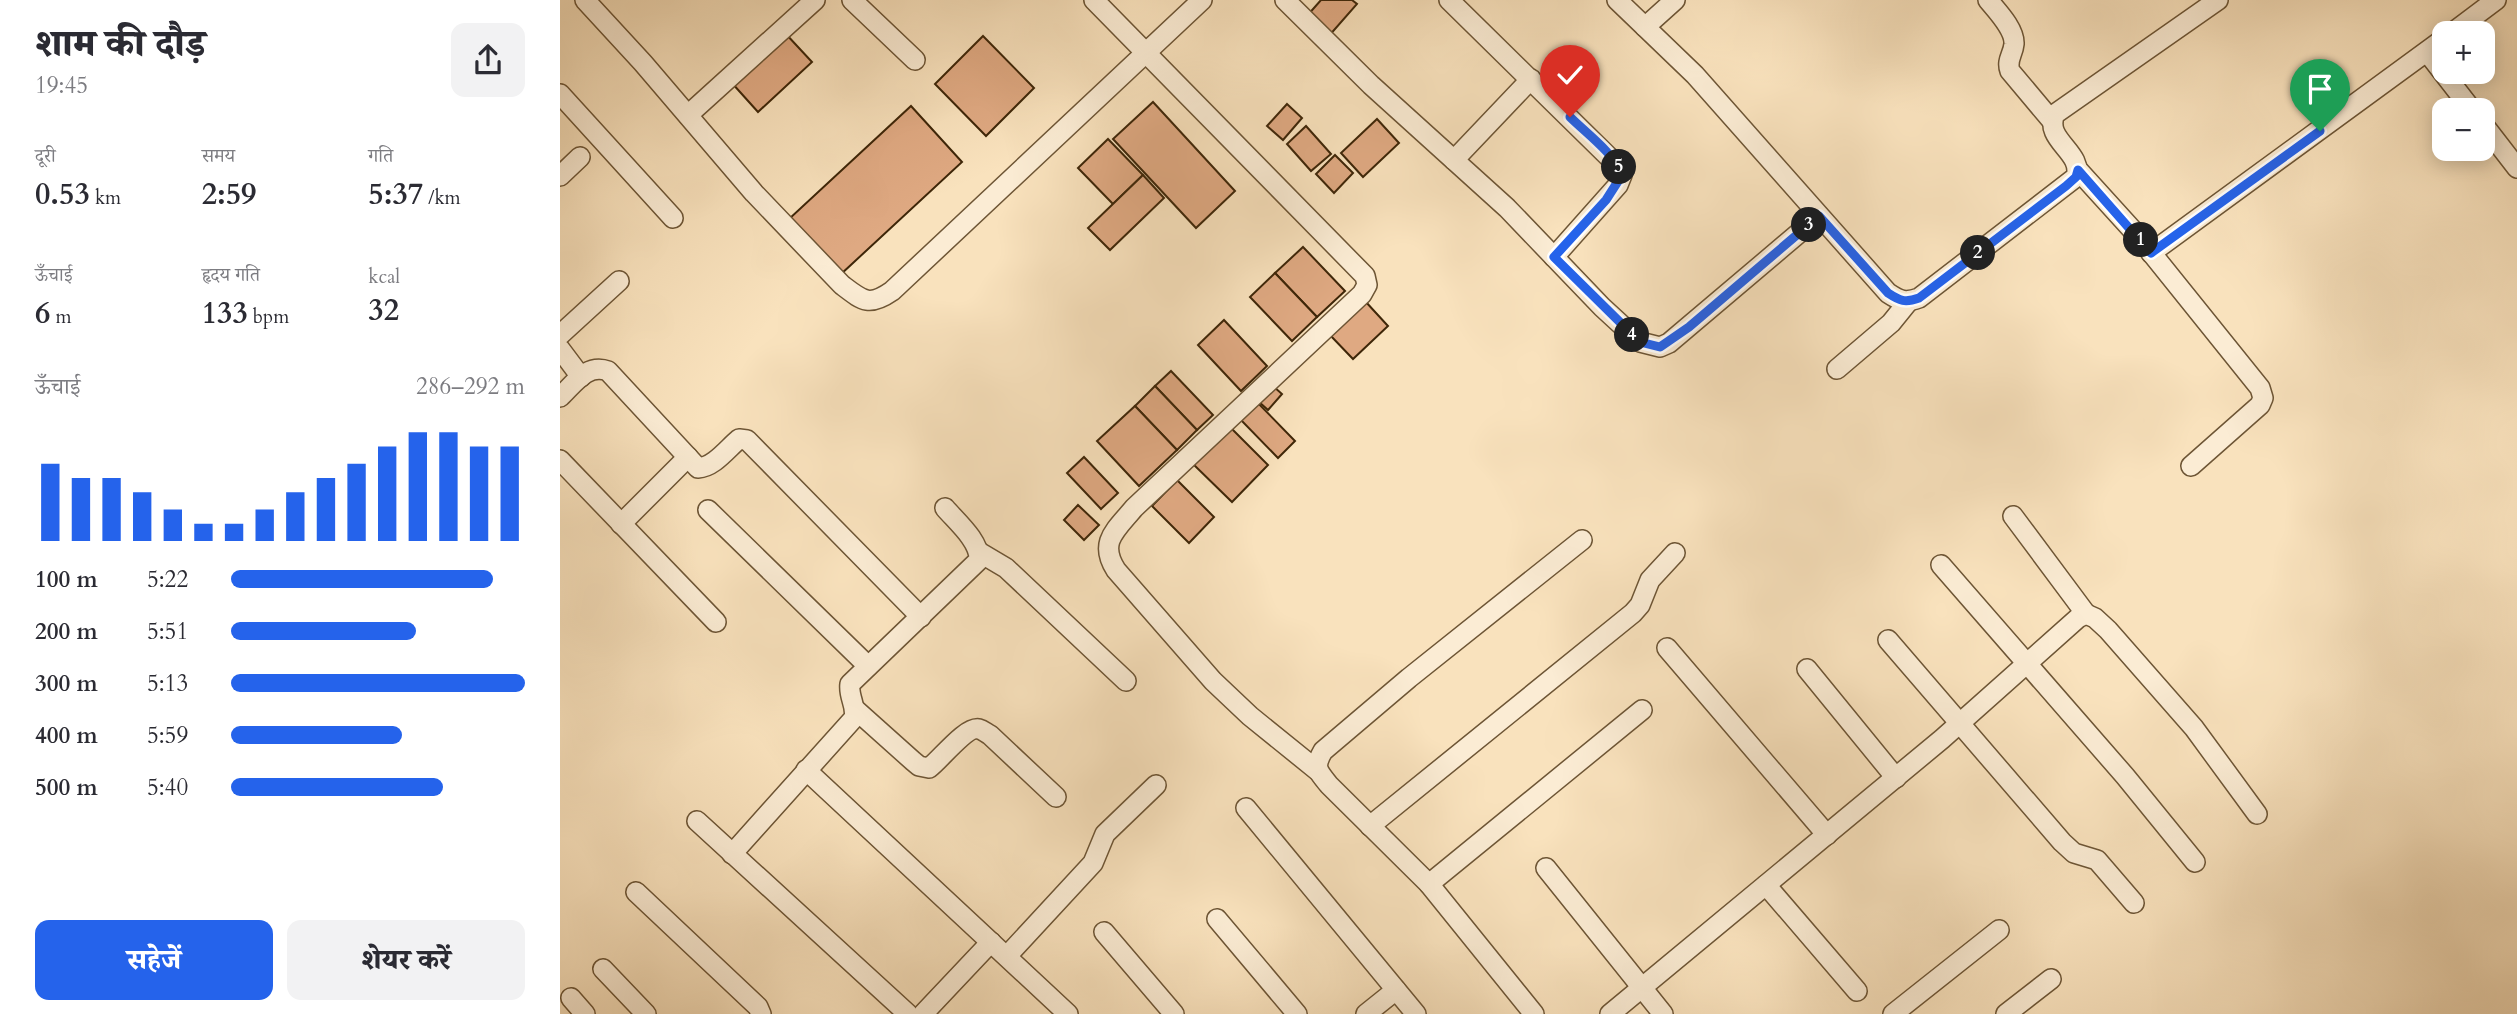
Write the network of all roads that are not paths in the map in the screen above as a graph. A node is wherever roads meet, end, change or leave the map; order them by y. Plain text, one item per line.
1 (585, 0) edge
2 (815, 0) edge
3 (852, 0) edge
4 (1094, 0) edge
5 (1202, 0) edge
6 (1285, 0) edge
7 (1449, 0) edge
8 (1617, 0) edge
9 (1675, 0) edge
10 (1988, 0) edge
11 (2218, 0) edge
12 (2496, 0) edge
13 (2468, 21) edge
14 (1645, 27) junction
15 (2432, 48) edge
16 (1146, 52) junction
17 (2427, 52) junction
18 (915, 60) dead end
19 (1531, 79) junction
20 (560, 93) edge
21 (2463, 98) edge
22 (688, 115) junction
23 (2052, 121) junction
24 (2495, 140) edge
25 (580, 157) dead end
26 (1454, 160) junction
27 (2517, 168) edge
28 (2078, 170) junction
29 (560, 176) edge
30 (1819, 216) junction
31 (673, 218) dead end
32 (2151, 253) junction
33 (1554, 257) junction
34 (619, 281) dead end
35 (1908, 302) junction
36 (560, 335) edge
37 (560, 349) edge
38 (1837, 369) dead end
39 (581, 377) junction
40 (560, 397) edge
41 (688, 457) junction
42 (560, 460) edge
43 (2191, 466) dead end
44 (945, 508) dead end
45 (708, 510) dead end
46 (2012, 516) dead end
47 (621, 524) junction
48 (1582, 540) dead end
49 (979, 552) junction
50 (1675, 553) dead end
51 (1941, 565) dead end
52 (2086, 614) junction
53 (921, 617) junction
54 (716, 622) dead end
55 (1888, 640) dead end
56 (1667, 648) dead end
57 (2027, 663) junction
58 (868, 666) junction
59 (1807, 669) dead end
60 (1126, 681) dead end
61 (856, 710) junction
62 (1642, 710) dead end
63 (1960, 723) junction
64 (806, 771) junction
65 (1318, 771) junction
66 (1896, 778) junction
67 (1156, 785) dead end
68 (1055, 797) dead end
69 (1246, 808) dead end
70 (2257, 814) dead end
71 (697, 821) dead end
72 (1370, 826) junction
73 (1827, 835) junction
74 (732, 854) junction
75 (2195, 862) dead end
76 (1546, 868) dead end
77 (1429, 884) junction
78 (1766, 885) junction
79 (636, 891) dead end
80 (2134, 903) dead end
81 (1217, 919) dead end
82 (1999, 930) dead end
83 (1104, 932) dead end
84 (991, 942) junction
85 (1007, 956) junction
86 (603, 970) dead end
87 (2051, 979) dead end
88 (1641, 988) junction
89 (1396, 990) junction
90 (1857, 991) dead end
91 (571, 998) dead end
92 (585, 1014) edge
93 (646, 1014) edge
94 (761, 1014) edge
95 (908, 1014) edge
96 (923, 1014) edge
97 (1068, 1014) edge
98 (1174, 1014) edge
99 (1297, 1014) edge
100 (1366, 1014) edge
101 (1416, 1014) edge
102 (1534, 1014) edge
103 (1610, 1014) edge
104 (1663, 1014) edge
105 (1894, 1014) edge
106 (2006, 1014) edge

1 - 22 street
2 - 22 street
3 - 18 street
4 - 16 street
5 - 16 street
6 - 26 street
7 - 19 street
8 - 14 street
9 - 14 street
10 - 23 street
11 - 23 street
12 - 13 street
14 - 30 street
15 - 17 street
16 - 22 street
16 - 65 street
17 - 21 street
17 - 32 street
19 - 26 street
19 - 33 street
20 - 31 street
23 - 28 street
24 - 27 street
25 - 29 street
26 - 33 street
28 - 32 street
28 - 35 street
30 - 33 street
30 - 35 street
32 - 43 street
34 - 36 street
35 - 38 street
37 - 39 street
39 - 40 street
39 - 41 street
41 - 47 street
41 - 53 street
42 - 47 street
44 - 49 street
45 - 58 street
46 - 52 street
47 - 54 street
48 - 65 street
49 - 53 street
49 - 60 street
50 - 72 street
51 - 57 street
52 - 57 street
52 - 70 street
53 - 58 street
55 - 63 street
56 - 73 street
57 - 63 street
57 - 75 street
58 - 61 street
59 - 66 street
61 - 64 street
61 - 68 street
62 - 77 street
63 - 66 street
63 - 80 street
64 - 74 street
64 - 84 street
65 - 72 street
66 - 73 street
67 - 85 street
69 - 89 street
71 - 74 street
72 - 77 street
73 - 78 street
74 - 95 street
76 - 88 street
77 - 102 street
78 - 88 street
78 - 90 street
79 - 94 street
81 - 99 street
82 - 105 street
83 - 98 street
84 - 85 street
84 - 96 street
85 - 97 street
86 - 93 street
87 - 106 street
88 - 103 street
88 - 104 street
89 - 100 street
89 - 101 street
91 - 92 street

